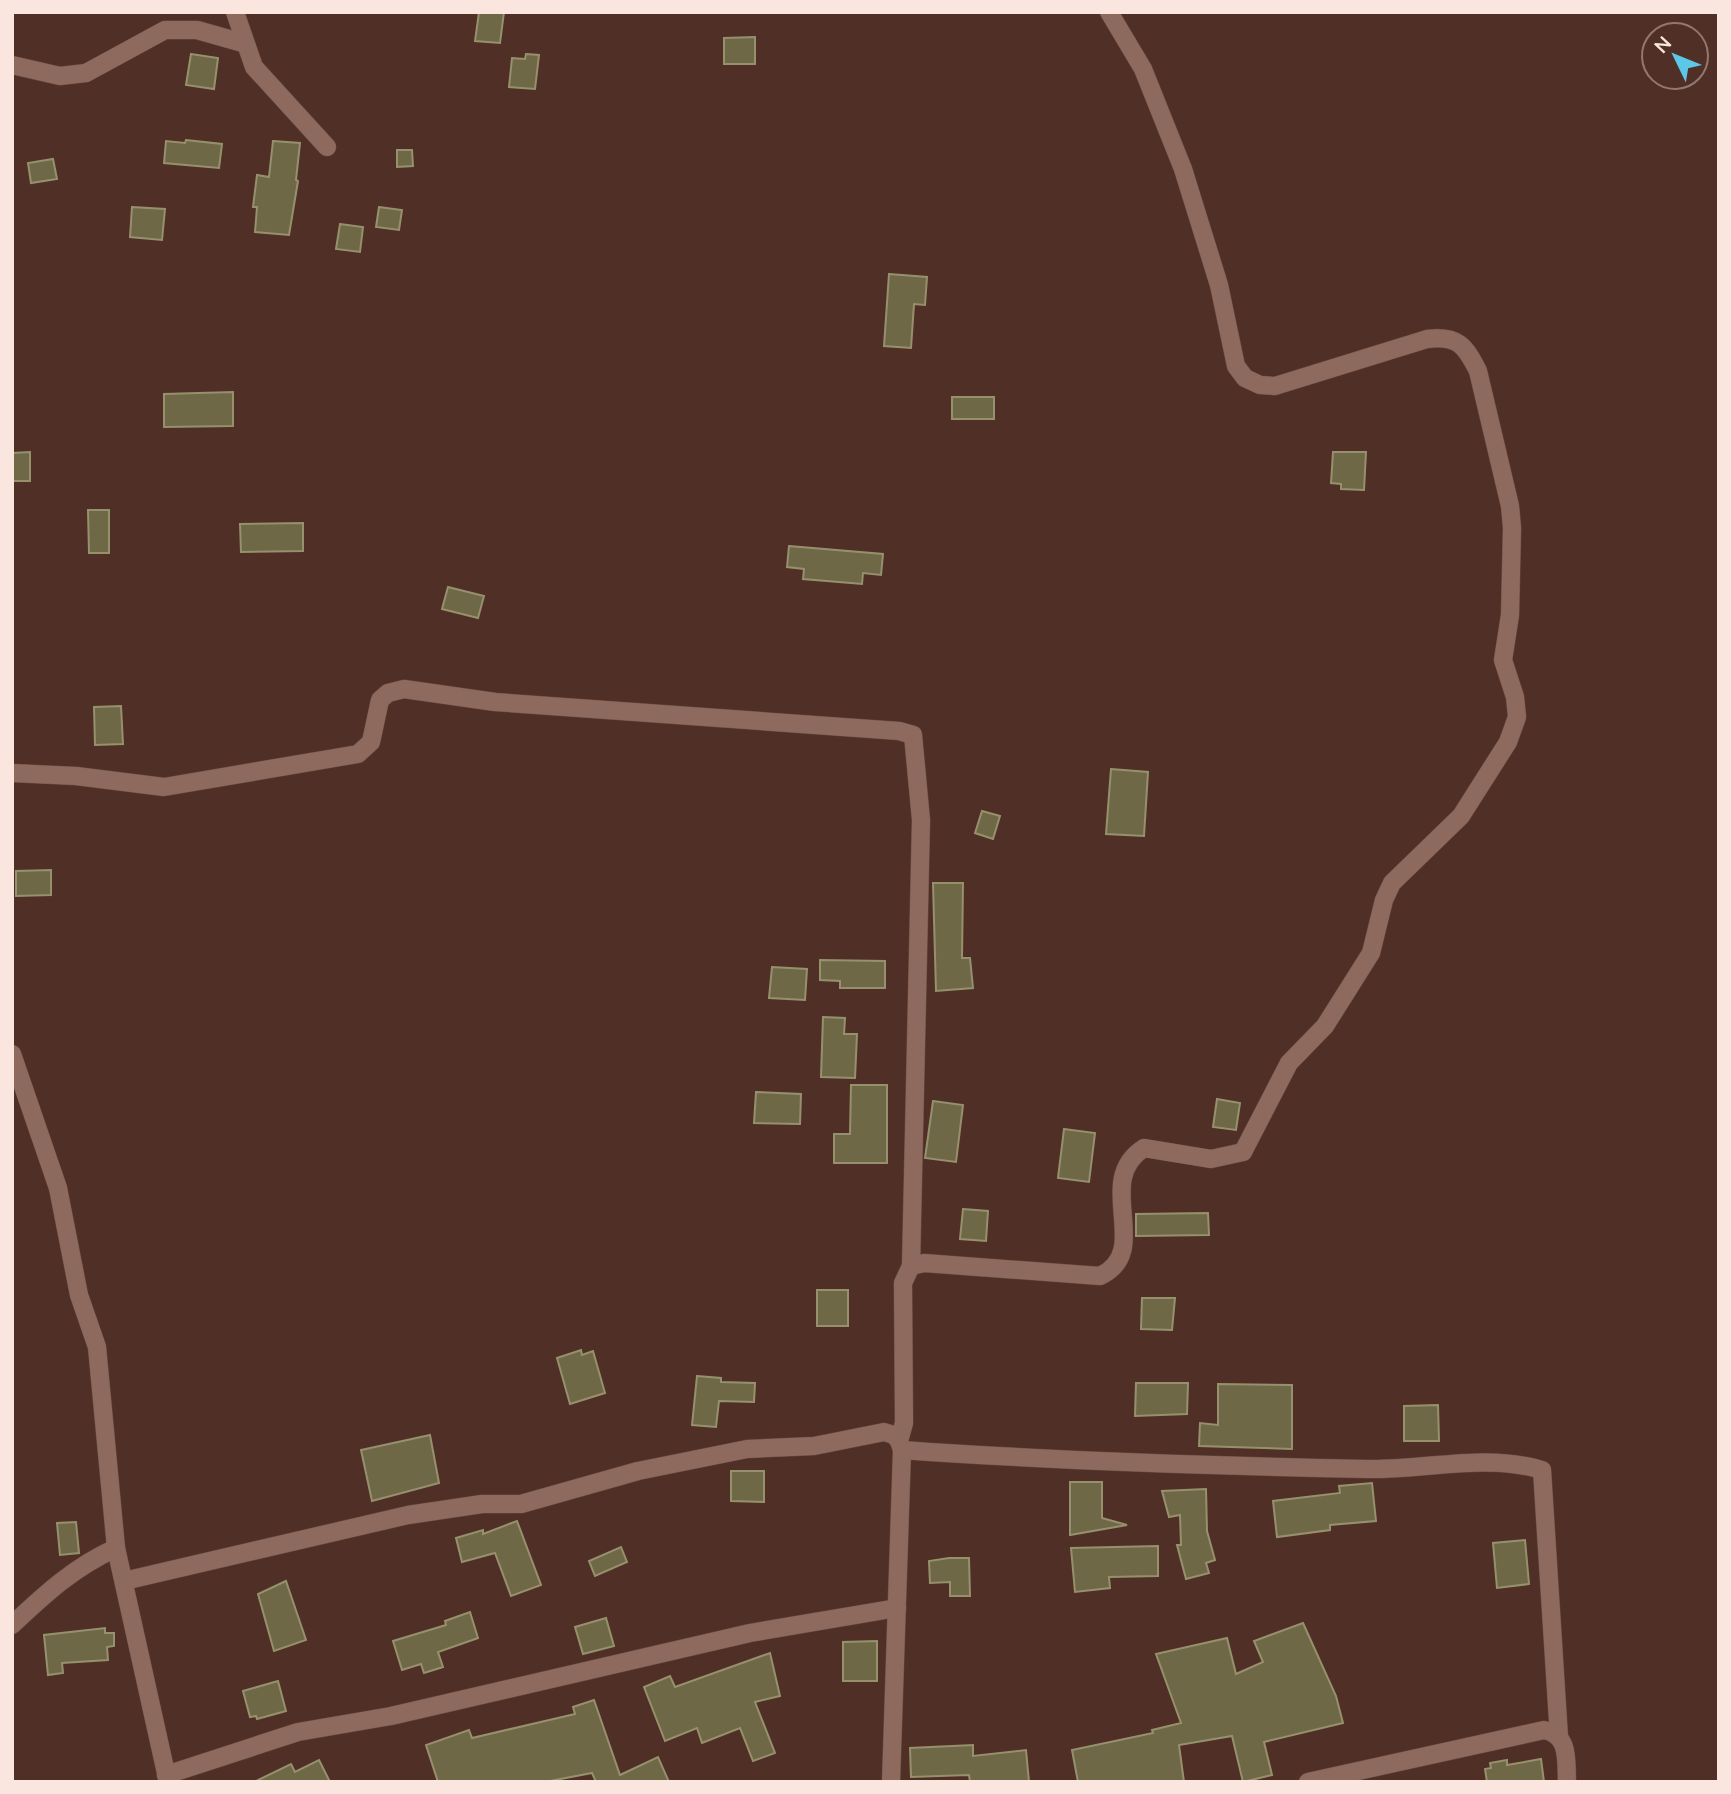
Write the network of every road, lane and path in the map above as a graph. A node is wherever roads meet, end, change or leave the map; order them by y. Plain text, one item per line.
1 (235, 12) edge
2 (1109, 12) edge
3 (243, 43) junction
4 (12, 65) edge
5 (327, 147) dead end
6 (12, 773) edge
7 (12, 1054) edge
8 (911, 1266) junction
9 (901, 1446) junction
10 (116, 1548) junction
11 (124, 1581) junction
12 (897, 1608) junction
13 (12, 1625) edge
14 (1559, 1737) junction
15 (167, 1778) edge
16 (891, 1782) edge
17 (1308, 1782) edge
18 (1567, 1782) edge

1 - 3 street
2 - 8 street
3 - 4 street
3 - 5 street
6 - 8 street
7 - 10 street
8 - 9 street
9 - 11 street
9 - 12 street
9 - 14 street
10 - 11 street
10 - 13 street
11 - 15 street
12 - 15 street
12 - 16 street
14 - 17 street
14 - 18 street

